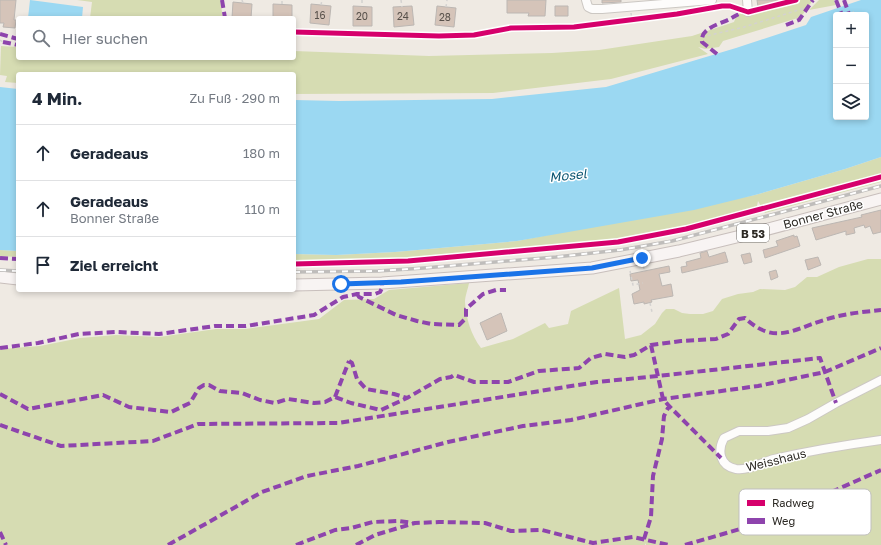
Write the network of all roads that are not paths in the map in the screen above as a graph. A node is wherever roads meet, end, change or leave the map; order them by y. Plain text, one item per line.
1 (586, 0) edge
2 (637, 0) edge
3 (710, 0) edge
4 (747, 0) edge
5 (643, 6) junction
6 (748, 12) dead end
7 (881, 199) edge
8 (0, 277) edge
9 (16, 279) edge
10 (296, 284) edge
11 (881, 380) edge
12 (881, 440) edge

1 - 5 street
2 - 5 street
3 - 5 street
4 - 6 street
7 - 10 main road, Bonner Straße / B 53
8 - 9 main road
11 - 12 street, Weisshaus

